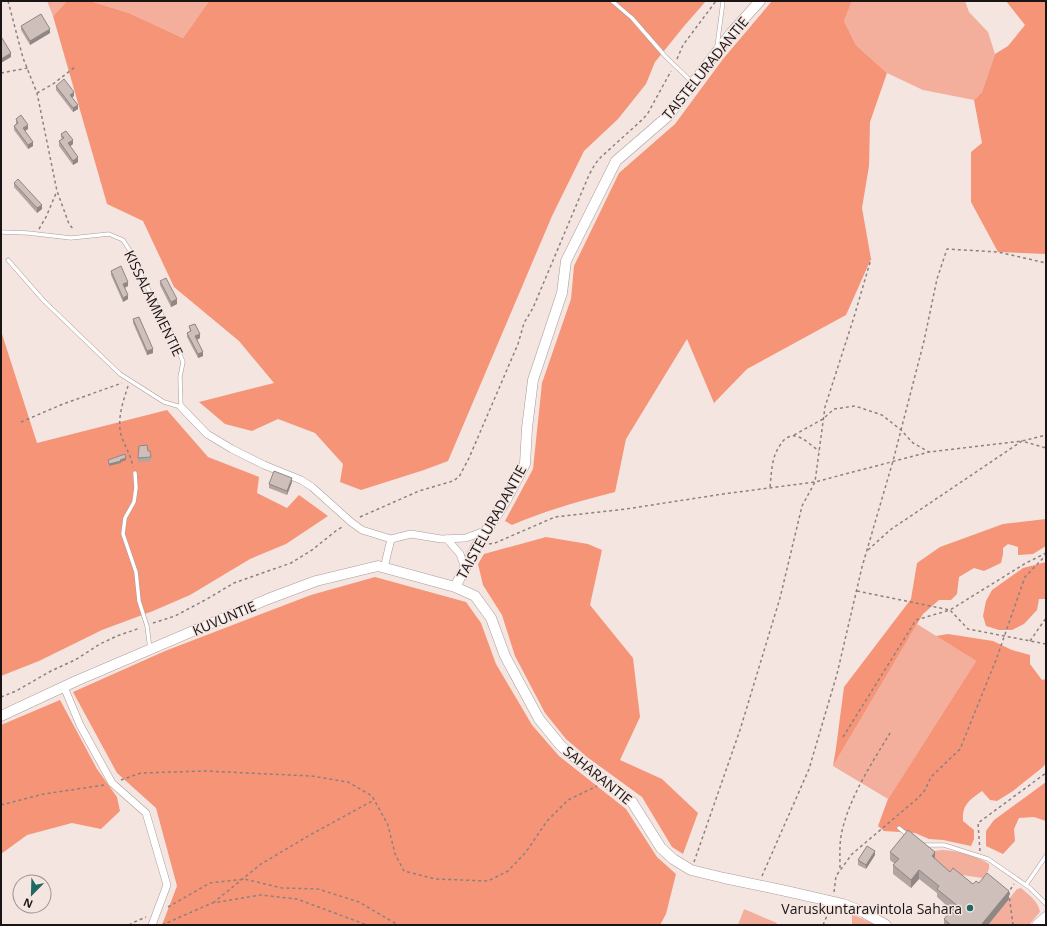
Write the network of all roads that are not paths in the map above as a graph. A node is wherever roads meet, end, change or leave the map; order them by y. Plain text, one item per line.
1 (612, 1) edge
2 (723, 1) edge
3 (760, 1) edge
4 (716, 52) junction
5 (692, 83) junction
6 (1, 232) edge
7 (8, 260) dead end
8 (181, 407) junction
9 (134, 473) road end
10 (487, 530) junction
11 (391, 539) junction
12 (448, 539) junction
13 (384, 568) junction
14 (465, 568) junction
15 (455, 587) junction
16 (150, 650) junction
17 (64, 687) junction
18 (1, 716) edge
19 (899, 828) dead end
20 (914, 839) edge
21 (919, 843) edge
22 (1046, 856) edge
23 (1026, 885) junction
24 (1046, 904) edge
25 (152, 925) edge
26 (886, 925) edge

1 - 5 lane
2 - 4 lane
3 - 4 street, TAISTELURADANTIE
4 - 5 street, TAISTELURADANTIE
5 - 10 street, TAISTELURADANTIE
6 - 8 lane, KISSALAMMENTIE
7 - 8 lane
8 - 11 street
9 - 16 lane
10 - 12 street
10 - 14 street, TAISTELURADANTIE
11 - 12 street
11 - 13 street
12 - 14 street
13 - 15 street, KUVUNTIE
13 - 16 street, KUVUNTIE
14 - 15 street, TAISTELURADANTIE
15 - 26 street, SAHARANTIE
16 - 17 street, KUVUNTIE
17 - 18 street, KUVUNTIE
17 - 25 street
19 - 20 lane
21 - 23 lane
22 - 23 lane
23 - 24 lane

